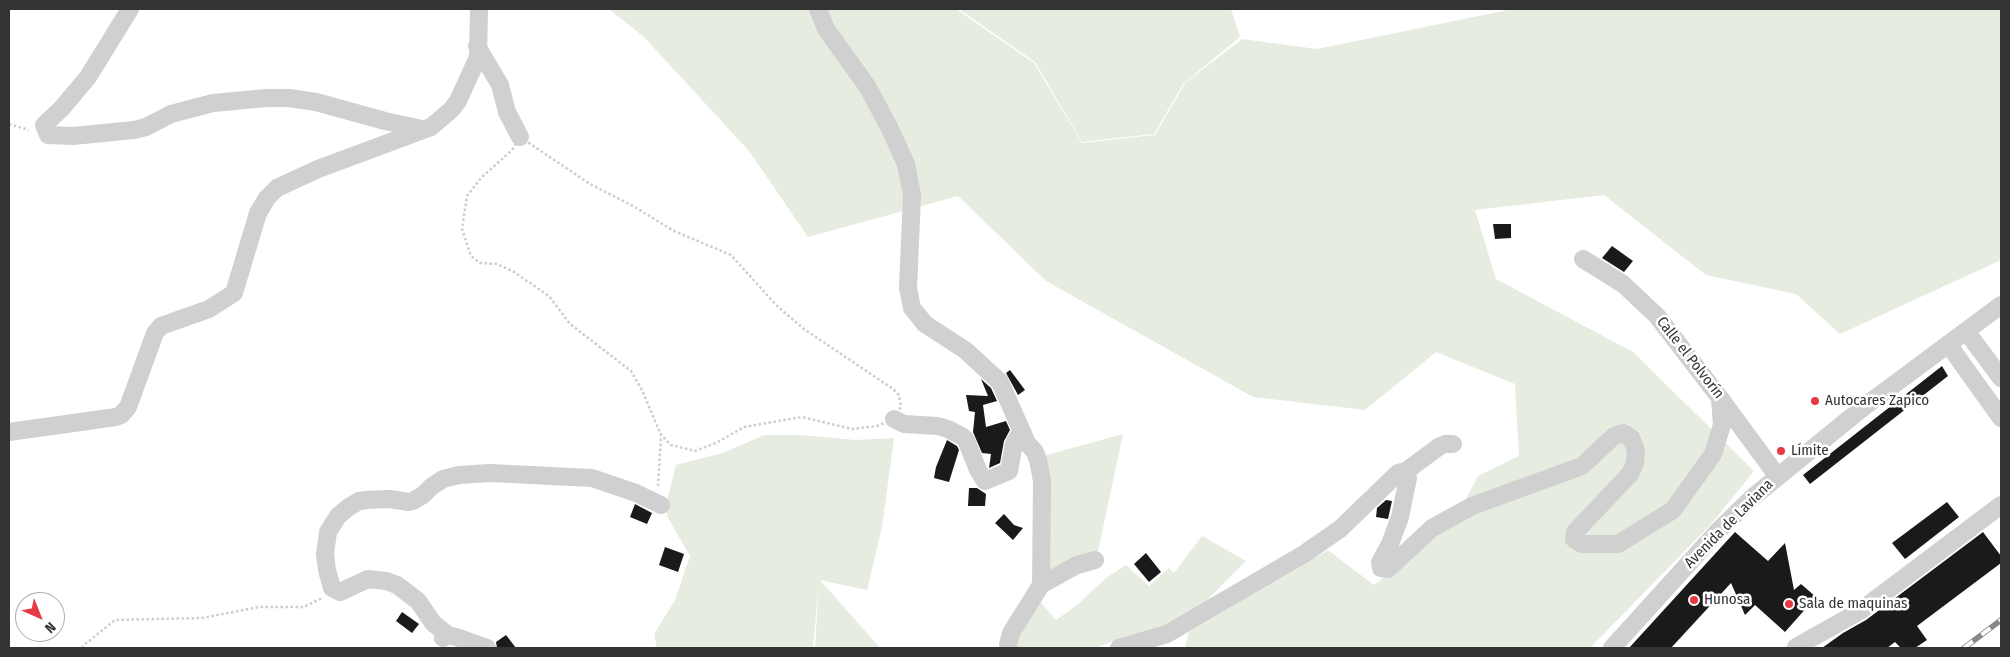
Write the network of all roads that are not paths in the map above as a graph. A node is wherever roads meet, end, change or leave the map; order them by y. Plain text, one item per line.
1 (130, 9) edge
2 (479, 9) edge
3 (818, 9) edge
4 (477, 46) junction
5 (422, 129) junction
6 (520, 136) road end
7 (1583, 259) dead end
8 (2001, 305) edge
9 (1966, 331) junction
10 (1948, 344) junction
11 (2001, 378) edge
12 (1720, 398) junction
13 (2001, 418) edge
14 (894, 419) road end
15 (1022, 431) junction
16 (9, 432) edge
17 (1453, 444) dead end
18 (1406, 471) junction
19 (1778, 477) junction
20 (656, 503) road end
21 (2001, 505) edge
22 (1095, 560) dead end
23 (1042, 585) junction
24 (423, 629) dead end
25 (449, 641) edge
26 (1796, 647) edge
27 (487, 648) edge
28 (1009, 648) edge
29 (1119, 648) edge
30 (1612, 648) edge

1 - 5 street
2 - 4 street
3 - 15 street
4 - 5 street
4 - 6 street
5 - 16 street
7 - 12 street, Calle el Polvorín
8 - 9 street, Avenida de Laviana
9 - 10 street, Avenida de Laviana
9 - 11 street
10 - 13 street
10 - 19 street, Avenida de Laviana
12 - 18 street
12 - 19 street, Calle el Polvorín
14 - 15 street
15 - 23 street
17 - 18 street
18 - 29 street
19 - 30 street, Avenida de Laviana
20 - 25 street
21 - 26 street
22 - 23 street
23 - 28 street
24 - 25 street
25 - 27 street

